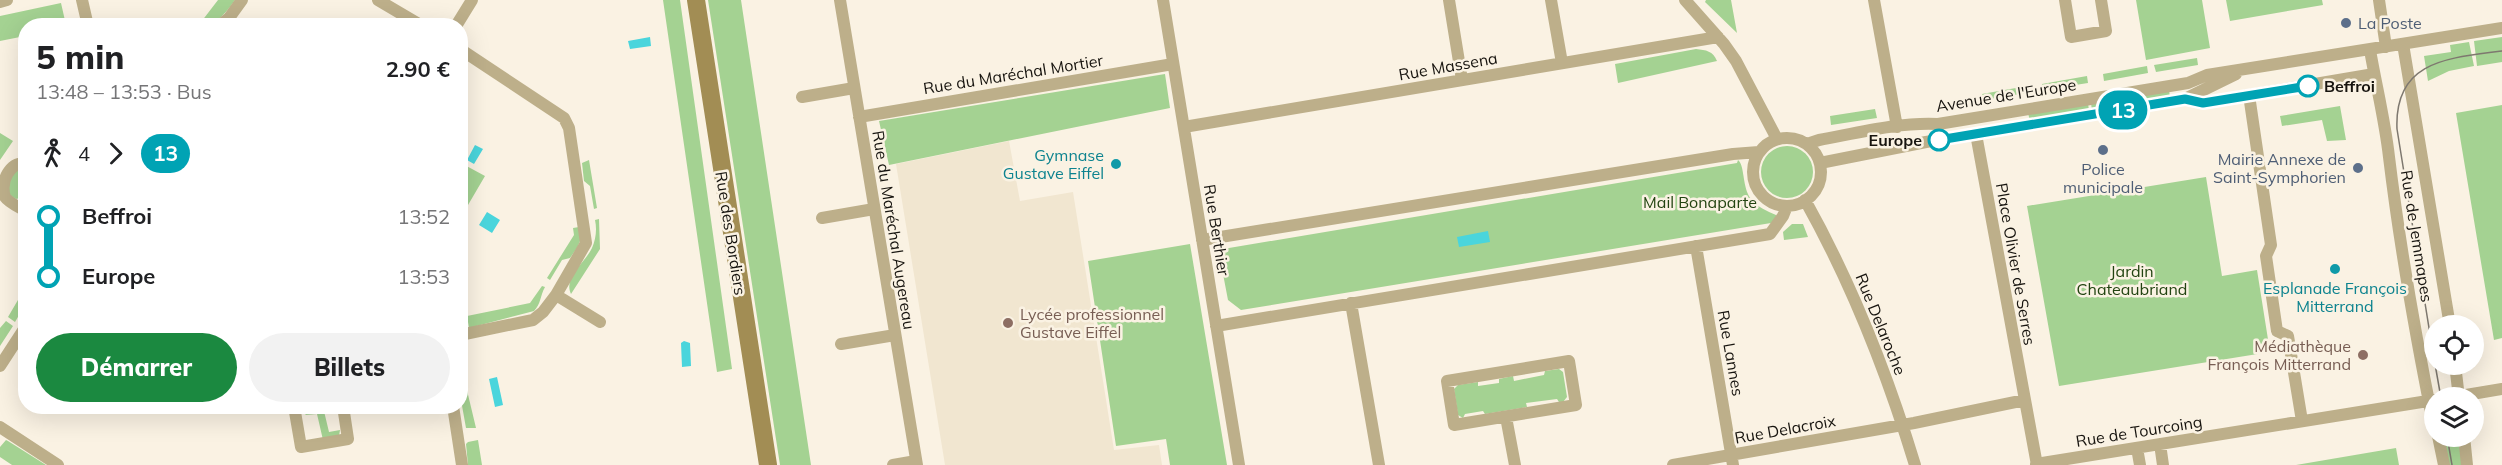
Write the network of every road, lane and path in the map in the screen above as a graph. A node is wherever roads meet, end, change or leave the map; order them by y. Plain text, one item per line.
1 (7, 0) edge
2 (82, 0) edge
3 (242, 0) edge
4 (378, 0) edge
5 (472, 0) edge
6 (696, 0) edge
7 (840, 0) edge
8 (1163, 0) edge
9 (1449, 0) edge
10 (1551, 0) edge
11 (1685, 0) edge
12 (1874, 0) edge
13 (2065, 0) edge
14 (2101, 0) edge
15 (2379, 0) edge
16 (0, 2) edge
17 (86, 18) edge
18 (229, 18) edge
19 (408, 18) edge
20 (461, 18) edge
21 (2502, 28) edge
22 (1718, 37) junction
23 (2403, 44) junction
24 (2386, 47) junction
25 (2370, 50) junction
26 (468, 54) edge
27 (1562, 63) junction
28 (1173, 64) junction
29 (2245, 70) junction
30 (2374, 74) junction
31 (1462, 80) junction
32 (854, 88) junction
33 (2249, 95) junction
34 (802, 97) dead end
35 (2185, 99) junction
36 (859, 117) junction
37 (1184, 127) junction
38 (1897, 127) junction
39 (1976, 134) junction
40 (1777, 139) junction
41 (1807, 144) junction
42 (1759, 152) junction
43 (18, 162) edge
44 (1820, 163) junction
45 (1805, 200) junction
46 (18, 206) edge
47 (1787, 206) junction
48 (874, 209) junction
49 (822, 218) dead end
50 (1202, 240) junction
51 (1696, 246) junction
52 (556, 295) junction
53 (1351, 303) junction
54 (2448, 315) edge
55 (600, 321) dead end
56 (1216, 326) junction
57 (468, 333) edge
58 (895, 335) junction
59 (18, 338) edge
60 (841, 344) dead end
61 (0, 366) edge
62 (2429, 387) edge
63 (2502, 389) edge
64 (2484, 392) edge
65 (2025, 400) junction
66 (2424, 401) edge
67 (295, 414) edge
68 (344, 414) edge
69 (454, 414) edge
70 (1506, 417) junction
71 (2302, 421) junction
72 (1903, 425) junction
73 (0, 428) edge
74 (2160, 444) junction
75 (2440, 447) edge
76 (2465, 447) edge
77 (2137, 448) junction
78 (1732, 460) edge
79 (916, 463) edge
80 (58, 465) edge
81 (462, 465) edge
82 (768, 465) edge
83 (893, 465) edge
84 (1239, 465) edge
85 (1379, 465) edge
86 (1515, 465) edge
87 (1673, 465) edge
88 (1915, 465) edge
89 (2037, 465) edge
90 (2140, 465) edge
91 (2163, 465) edge
92 (2444, 465) edge
93 (2467, 465) edge

1 - 16 street
2 - 17 street
3 - 18 street
4 - 19 street
5 - 20 street
6 - 82 street, Rue des Bordiers
7 - 32 street, Rue du Maréchal Augereau
8 - 28 street, Rue Berthier
9 - 31 street
10 - 27 street
11 - 22 street
12 - 38 street
13 - 14 street
15 - 24 street
21 - 23 street, Avenue de l'Europe
22 - 27 street, Rue Massena
22 - 40 street
23 - 24 street, Avenue de l'Europe
23 - 54 street, Rue de Jemmapes
24 - 25 street, Avenue de l'Europe
25 - 29 street, Avenue de l'Europe
25 - 30 street, Rue de Jemmapes
26 - 52 street
27 - 31 street, Rue Massena
28 - 36 street, Rue du Maréchal Mortier
28 - 37 street, Rue Berthier
29 - 35 street, Avenue de l'Europe
29 - 38 street, Avenue de l'Europe
30 - 33 street, Avenue de l'Europe
30 - 62 street, Rue de Jemmapes
31 - 37 street, Rue Massena
32 - 34 street
32 - 36 street, Rue du Maréchal Augereau
33 - 35 street, Avenue de l'Europe
33 - 71 street
35 - 39 street, Avenue de l'Europe
36 - 48 street, Rue du Maréchal Augereau
37 - 50 street, Rue Berthier
38 - 41 street, Avenue de l'Europe
39 - 44 street, Avenue de l'Europe
39 - 65 street, Place Olivier de Serres
40 - 41 street
40 - 42 street
41 - 44 street
42 - 47 street
42 - 50 street
43 - 46 street
44 - 45 street
45 - 47 street
45 - 72 street, Rue Delaroche
47 - 51 street
48 - 49 street
48 - 58 street, Rue du Maréchal Augereau
50 - 56 street, Rue Berthier
51 - 53 street
51 - 78 street, Rue Lannes
52 - 55 street
52 - 57 street
53 - 56 street
53 - 85 street
56 - 84 street, Rue Berthier
58 - 60 street
58 - 79 street, Rue du Maréchal Augereau
59 - 61 street
63 - 64 street
65 - 72 street
65 - 89 street, Rue de Tourcoing
66 - 71 street, Rue de Tourcoing
67 - 68 street
69 - 81 street
70 - 70 street
70 - 86 street
71 - 74 street, Rue de Tourcoing
72 - 78 street, Rue Delacroix
72 - 88 street, Rue Delaroche
73 - 80 street
74 - 77 street, Rue de Tourcoing
74 - 91 street
75 - 92 street
76 - 93 street
77 - 89 street, Rue de Tourcoing
77 - 90 street
78 - 87 street, Rue Delacroix
79 - 83 street

